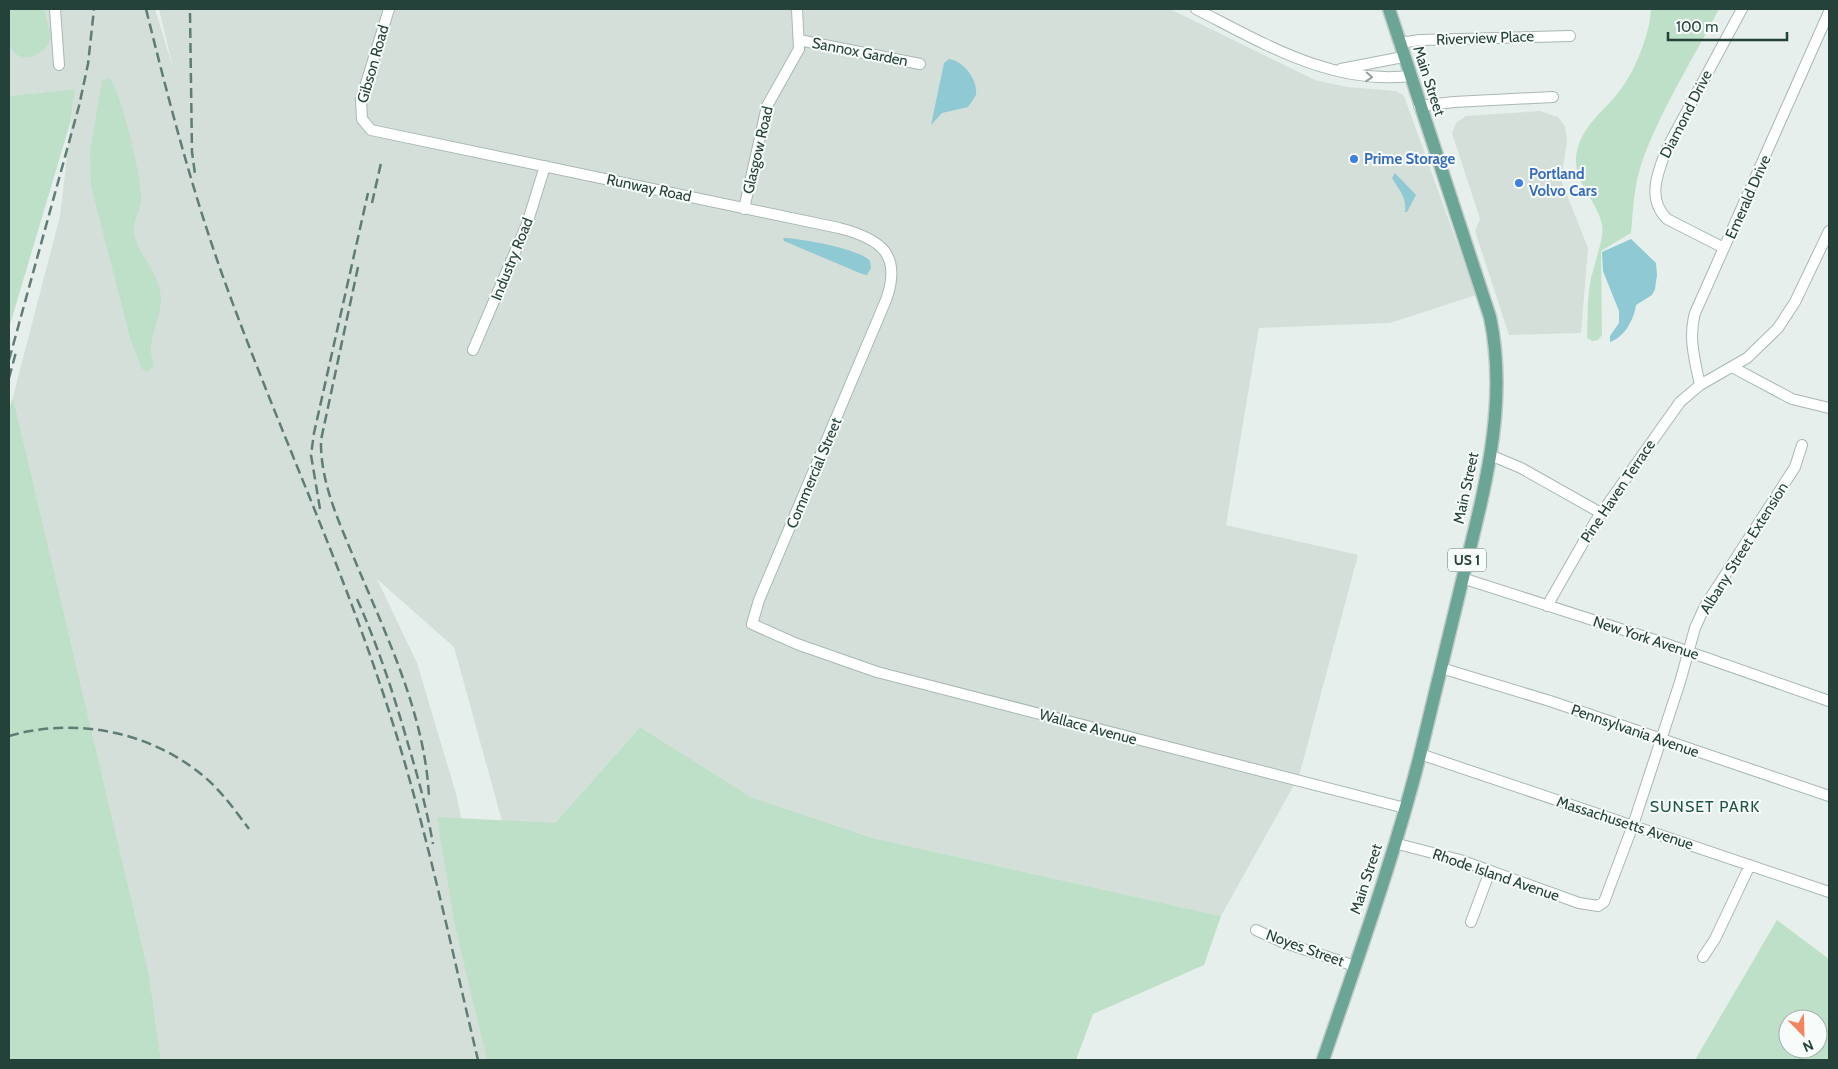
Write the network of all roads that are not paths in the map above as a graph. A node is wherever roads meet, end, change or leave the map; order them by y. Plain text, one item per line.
1 (55, 9) edge
2 (388, 9) edge
3 (797, 9) edge
4 (1196, 9) edge
5 (1389, 9) edge
6 (1742, 9) edge
7 (1829, 12) edge
8 (1570, 36) dead end
9 (799, 40) junction
10 (1399, 43) junction
11 (1403, 57) junction
12 (920, 64) dead end
13 (59, 65) dead end
14 (1329, 69) junction
15 (1410, 76) junction
16 (1553, 97) dead end
17 (1420, 106) junction
18 (362, 119) joint
19 (545, 166) junction
20 (744, 209) junction
21 (1829, 231) edge
22 (1724, 248) junction
23 (886, 300) joint
24 (473, 350) dead end
25 (1732, 367) junction
26 (1700, 385) junction
27 (1829, 408) edge
28 (1802, 445) dead end
29 (1490, 455) junction
30 (1601, 513) junction
31 (1462, 578) junction
32 (1548, 606) junction
33 (774, 634) joint
34 (1689, 652) junction
35 (1441, 668) junction
36 (1829, 701) edge
37 (1661, 739) junction
38 (1420, 754) junction
39 (1829, 796) edge
40 (1404, 808) junction
41 (1632, 825) junction
42 (1394, 843) junction
43 (1750, 864) junction
44 (1490, 871) junction
45 (1829, 892) edge
46 (1598, 906) joint
47 (1471, 922) dead end
48 (1256, 930) dead end
49 (1703, 957) dead end
50 (1355, 966) junction
51 (1323, 1060) edge

1 - 13 street
2 - 18 street, Gibson Road
3 - 9 street, Glasgow Road
4 - 14 street
5 - 10 main road, Main Street / US 1
6 - 22 street, Diamond Drive
7 - 22 street, Emerald Drive
8 - 10 street, Riverview Place
9 - 12 street, Sannox Garden
9 - 20 street, Glasgow Road
10 - 11 main road, Main Street / US 1
11 - 14 street
11 - 15 main road, Main Street / US 1
14 -> 15 street
15 - 17 main road, Main Street / US 1
16 - 17 street
17 - 29 main road, Main Street / US 1
18 - 19 street, Runway Road
19 - 20 street, Runway Road
19 - 24 street, Industry Road
20 - 23 street, Runway Road
21 - 25 street, Pine Haven Terrace
22 - 26 street, Emerald Drive
23 - 33 street, Commercial Street
25 - 26 street, Pine Haven Terrace
25 - 27 street
26 - 30 street, Pine Haven Terrace
28 - 34 street, Albany Street Extension
29 - 30 street
29 - 31 main road, Main Street / US 1
30 - 32 street, Pine Haven Terrace
31 - 32 street, New York Avenue
31 - 35 main road, Main Street / US 1
32 - 34 street, New York Avenue
33 - 40 street, Wallace Avenue
34 - 36 street, New York Avenue
34 - 37 street, Albany Street Extension
35 - 37 street, Pennsylvania Avenue
35 - 38 main road, Main Street / US 1
37 - 39 street, Pennsylvania Avenue
37 - 41 street, Albany Street Extension
38 - 40 main road, Main Street / US 1
38 - 41 street, Massachusetts Avenue
40 - 42 main road, Main Street / US 1
41 - 43 street, Massachusetts Avenue
41 - 46 street, Albany Street Extension
42 - 44 street, Rhode Island Avenue
42 - 50 main road, Main Street / US 1
43 - 45 street, Massachusetts Avenue
43 - 49 street
44 - 46 street, Rhode Island Avenue
44 - 47 street
48 - 50 street, Noyes Street
50 - 51 main road, Main Street / US 1

